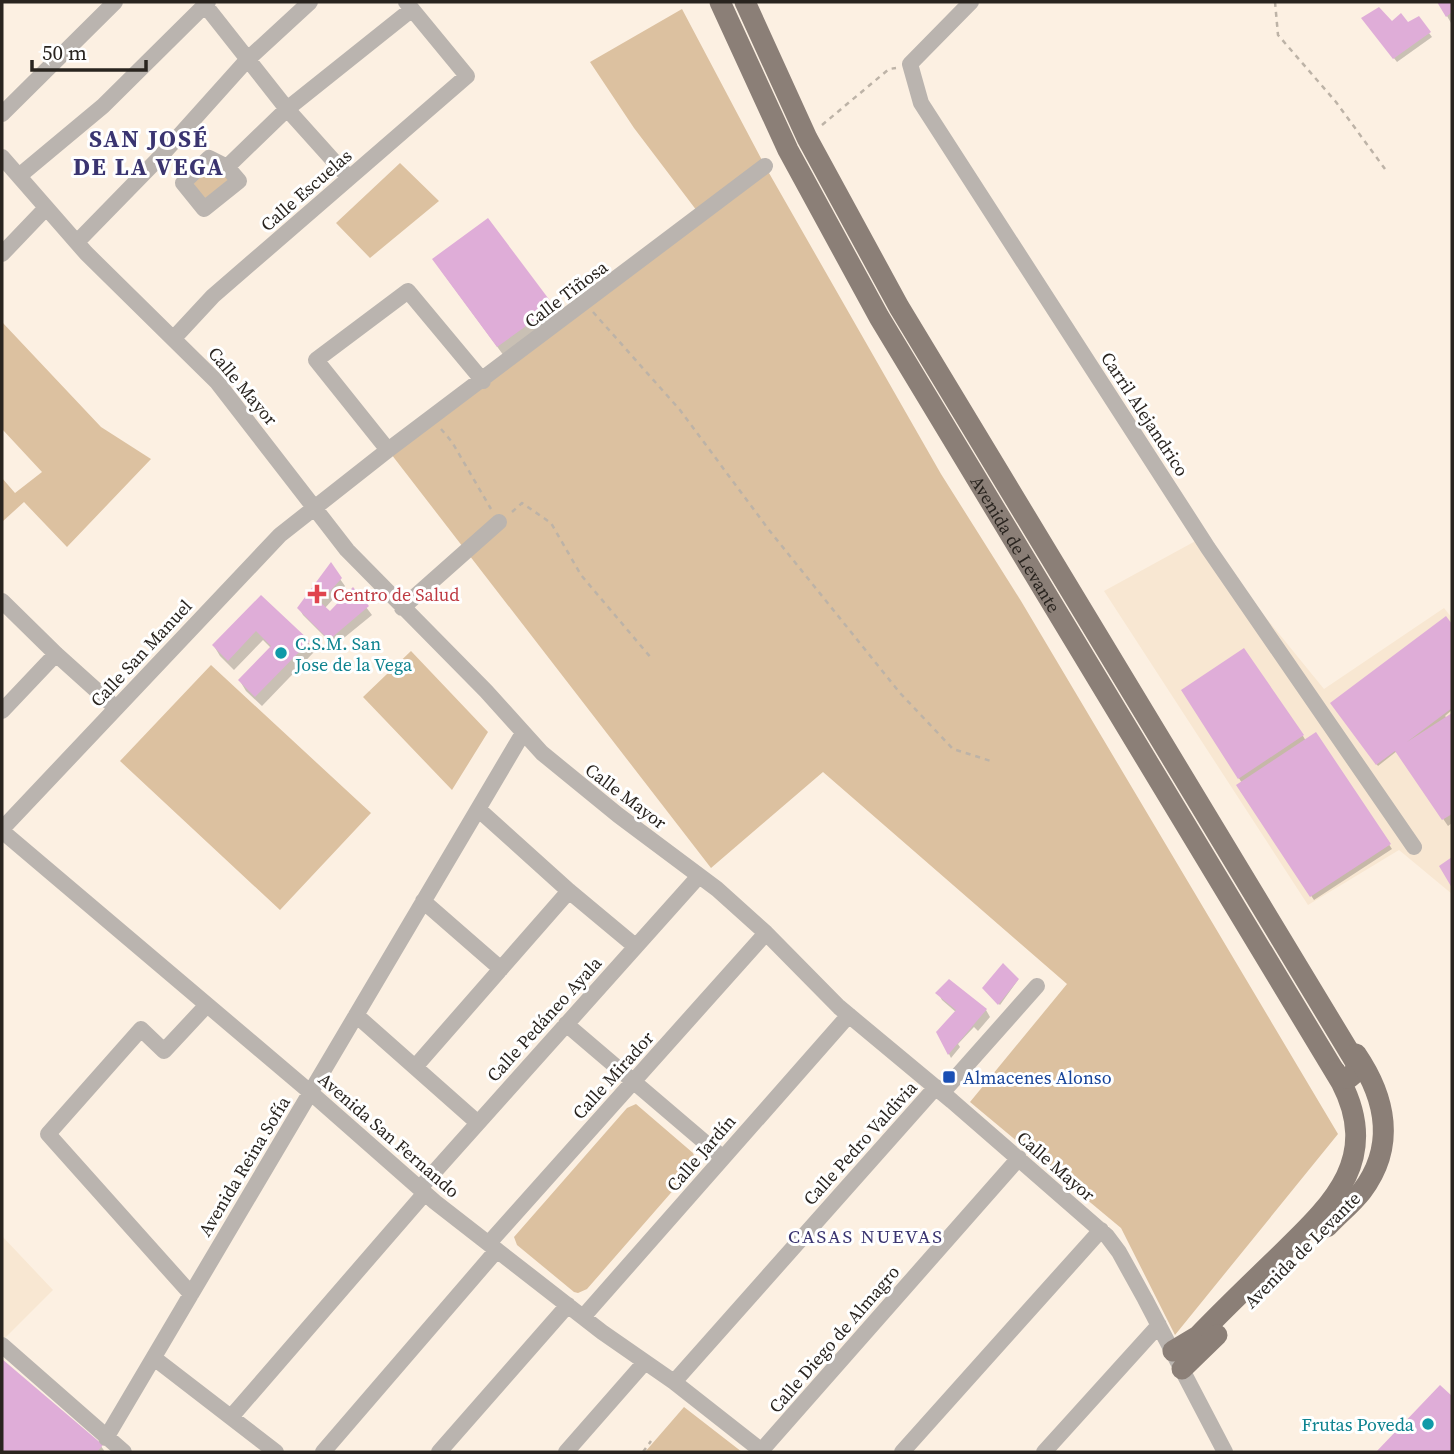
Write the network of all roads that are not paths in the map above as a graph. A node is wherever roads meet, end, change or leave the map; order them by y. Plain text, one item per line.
1 (115, 2) edge
2 (310, 2) edge
3 (720, 2) edge
4 (745, 2) edge
5 (971, 2) edge
6 (207, 4) edge
7 (409, 6) edge
8 (247, 60) junction
9 (287, 109) junction
10 (2, 114) edge
11 (2, 157) edge
12 (765, 166) dead end
13 (227, 167) dead end
14 (19, 176) junction
15 (349, 178) junction
16 (47, 208) junction
17 (77, 242) junction
18 (2, 254) edge
19 (174, 338) junction
20 (483, 381) junction
21 (388, 450) junction
22 (314, 509) junction
23 (499, 522) road end
24 (2, 601) edge
25 (402, 608) junction
26 (55, 654) junction
27 (116, 708) junction
28 (2, 711) edge
29 (523, 733) junction
30 (478, 809) junction
31 (2, 830) edge
32 (1414, 847) dead end
33 (699, 876) junction
34 (569, 891) junction
35 (423, 901) junction
36 (766, 933) junction
37 (635, 946) junction
38 (501, 969) junction
39 (1037, 986) dead end
40 (1320, 1003) junction
41 (206, 1006) junction
42 (356, 1015) junction
43 (849, 1015) junction
44 (566, 1024) junction
45 (415, 1067) junction
46 (1335, 1071) junction
47 (634, 1081) junction
48 (939, 1090) junction
49 (310, 1092) junction
50 (478, 1123) junction
51 (722, 1157) junction
52 (1019, 1158) junction
53 (422, 1191) junction
54 (1101, 1230) junction
55 (493, 1246) junction
56 (191, 1294) junction
57 (568, 1305) junction
58 (583, 1317) junction
59 (1159, 1325) junction
60 (2, 1345) edge
61 (154, 1358) junction
62 (1178, 1360) junction
63 (645, 1362) junction
64 (674, 1382) junction
65 (231, 1417) junction
66 (106, 1438) junction
67 (762, 1451) edge
68 (124, 1452) edge
69 (276, 1452) edge
70 (323, 1452) edge
71 (439, 1452) edge
72 (566, 1452) edge
73 (902, 1452) edge
74 (1044, 1452) edge
75 (1225, 1452) edge

1 - 10 street
2 - 8 street
3 - 46 main road, Avenida de Levante
4 - 40 main road, Avenida de Levante
5 - 32 street, Carril Alejandrico
6 - 8 street
6 - 14 street
7 - 9 street
7 - 15 street, Calle Escuelas
8 - 9 street
8 - 17 street
9 - 13 street
9 - 15 street
11 - 14 street, Calle Mayor
12 - 20 street, Calle Tiñosa
14 - 16 street, Calle Mayor
15 - 19 street, Calle Escuelas
16 - 17 street, Calle Mayor
16 - 18 street
17 - 19 street, Calle Mayor
19 - 22 street, Calle Mayor
20 - 21 street, Calle Tiñosa
20 - 21 street
21 - 22 street, Calle San Manuel
22 - 25 street, Calle Mayor
22 - 27 street, Calle San Manuel
23 - 25 street
24 - 26 street
25 - 29 street, Calle Mayor
26 - 27 street
26 - 28 street
27 - 31 street, Calle San Manuel
29 - 30 street, Avenida Reina Sofía
29 - 33 street, Calle Mayor
30 - 34 street
30 - 35 street, Avenida Reina Sofía
31 - 41 street, Avenida San Fernando
33 - 36 street, Calle Mayor
33 - 37 street, Calle Pedáneo Ayala
34 - 37 street
34 - 38 street
35 - 38 street
35 - 42 street, Avenida Reina Sofía
36 - 43 street, Calle Mayor
36 - 47 street, Calle Mirador
37 - 44 street, Calle Pedáneo Ayala
38 - 45 street
39 - 48 street, Calle Pedro Valdivia
40 - 46 main road, Avenida de Levante
40 - 62 main road, Avenida de Levante
41 - 49 street, Avenida San Fernando
41 - 56 street
42 - 45 street
42 - 49 street, Avenida Reina Sofía
43 - 48 street, Calle Mayor
43 - 51 street, Calle Jardín
44 - 47 street
44 - 50 street, Calle Pedáneo Ayala
45 - 50 street
46 - 62 main road, Avenida de Levante
47 - 51 street
47 - 55 street, Calle Mirador
48 - 52 street, Calle Mayor
48 - 64 street, Calle Pedro Valdivia
49 - 53 street, Avenida San Fernando
49 - 56 street, Avenida Reina Sofía
50 - 53 street, Calle Pedáneo Ayala
51 - 58 street, Calle Jardín
52 - 54 street, Calle Mayor
52 - 67 street, Calle Diego de Almagro
53 - 55 street, Avenida San Fernando
53 - 65 street, Calle Pedáneo Ayala
54 - 59 street, Calle Mayor
54 - 73 street
55 - 57 street, Avenida San Fernando
55 - 70 street, Calle Mirador
56 - 61 street, Avenida Reina Sofía
57 - 58 street, Avenida San Fernando
57 - 71 street
58 - 63 street, Avenida San Fernando
59 - 62 street, Calle Mayor
59 - 74 street
60 - 66 street
61 - 65 street
61 - 66 street, Avenida Reina Sofía
62 - 75 street, Calle Mayor
63 - 64 street, Avenida San Fernando
63 - 72 street
64 - 67 street, Avenida San Fernando
65 - 69 street
66 - 68 street

